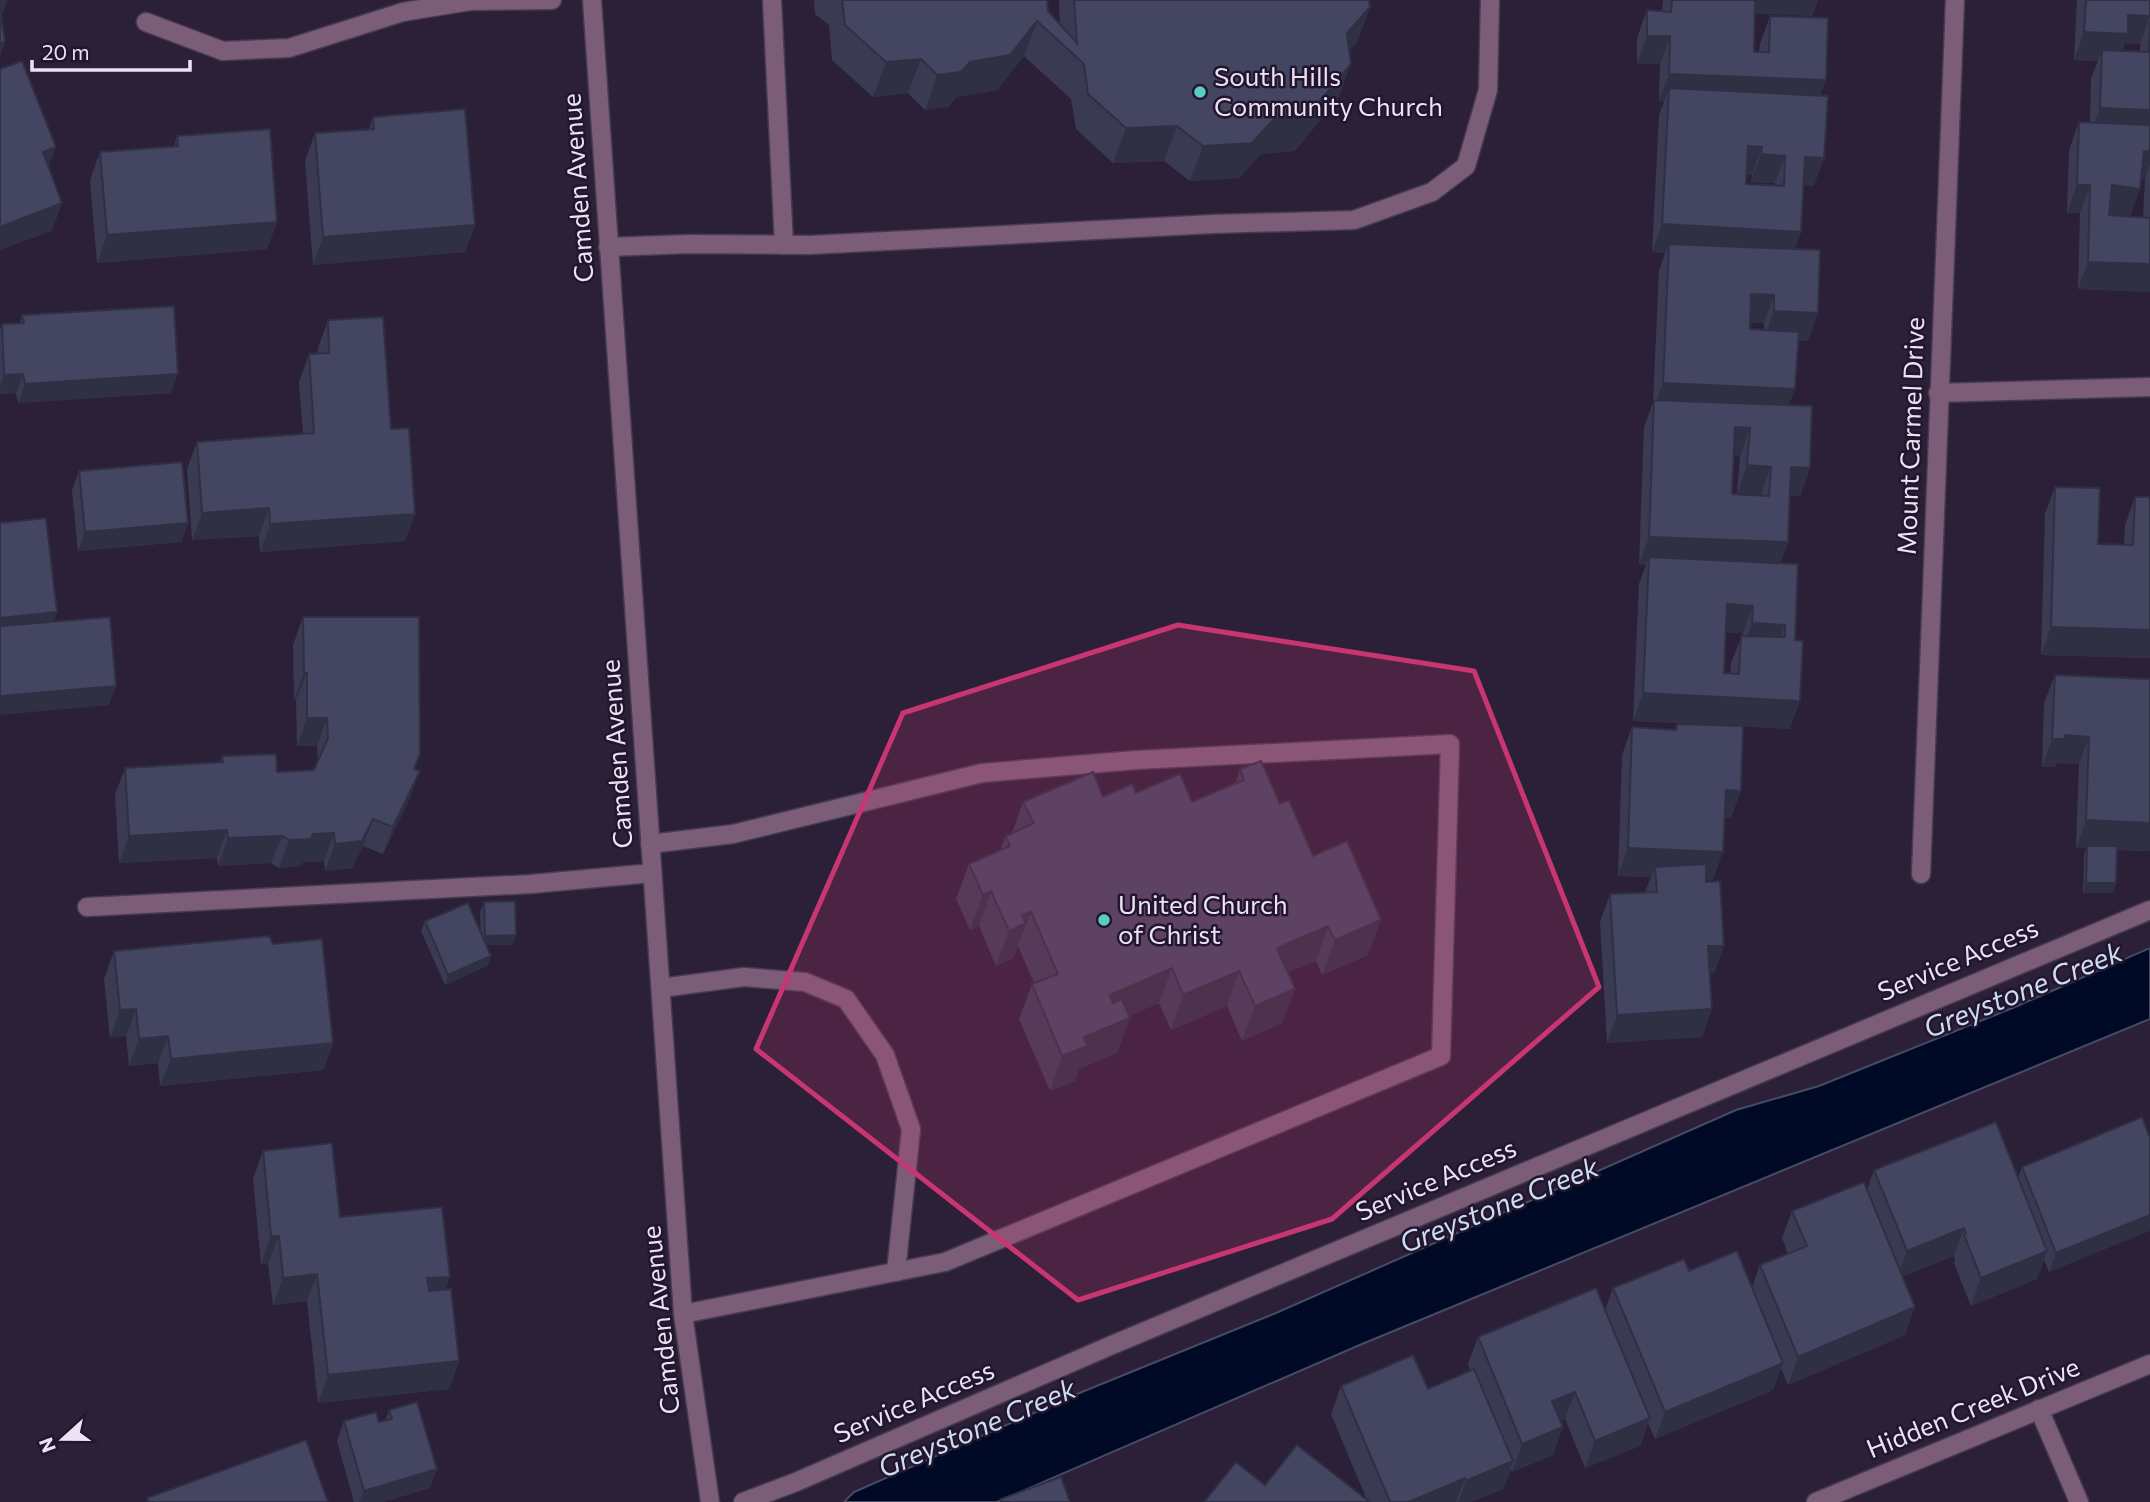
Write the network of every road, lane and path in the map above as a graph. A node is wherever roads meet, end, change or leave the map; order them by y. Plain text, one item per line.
1 (552, 0) edge
2 (592, 0) edge
3 (772, 0) edge
4 (1490, 0) edge
5 (1955, 0) edge
6 (146, 22) dead end
7 (783, 245) junction
8 (608, 247) junction
9 (2150, 387) edge
10 (1938, 393) junction
11 (650, 844) junction
12 (652, 873) junction
13 (1921, 874) dead end
14 (87, 907) dead end
15 (2150, 910) edge
16 (661, 988) junction
17 (896, 1272) junction
18 (683, 1314) junction
19 (2150, 1364) edge
20 (2039, 1409) junction
21 (710, 1502) edge
22 (743, 1502) edge
23 (1816, 1502) edge
24 (2079, 1502) edge

1 - 6 street
2 - 8 street, Camden Avenue
3 - 7 street
4 - 7 street
5 - 10 street, Mount Carmel Drive
7 - 8 street
8 - 11 street, Camden Avenue
9 - 10 street
10 - 13 street, Mount Carmel Drive
11 - 12 street, Camden Avenue
11 - 17 street
12 - 14 street
12 - 16 street, Camden Avenue
15 - 22 street, Service Access
16 - 17 street
16 - 18 street, Camden Avenue
17 - 18 street
18 - 21 street, Camden Avenue
19 - 20 street, Hidden Creek Drive
20 - 23 street, Hidden Creek Drive
20 - 24 street

